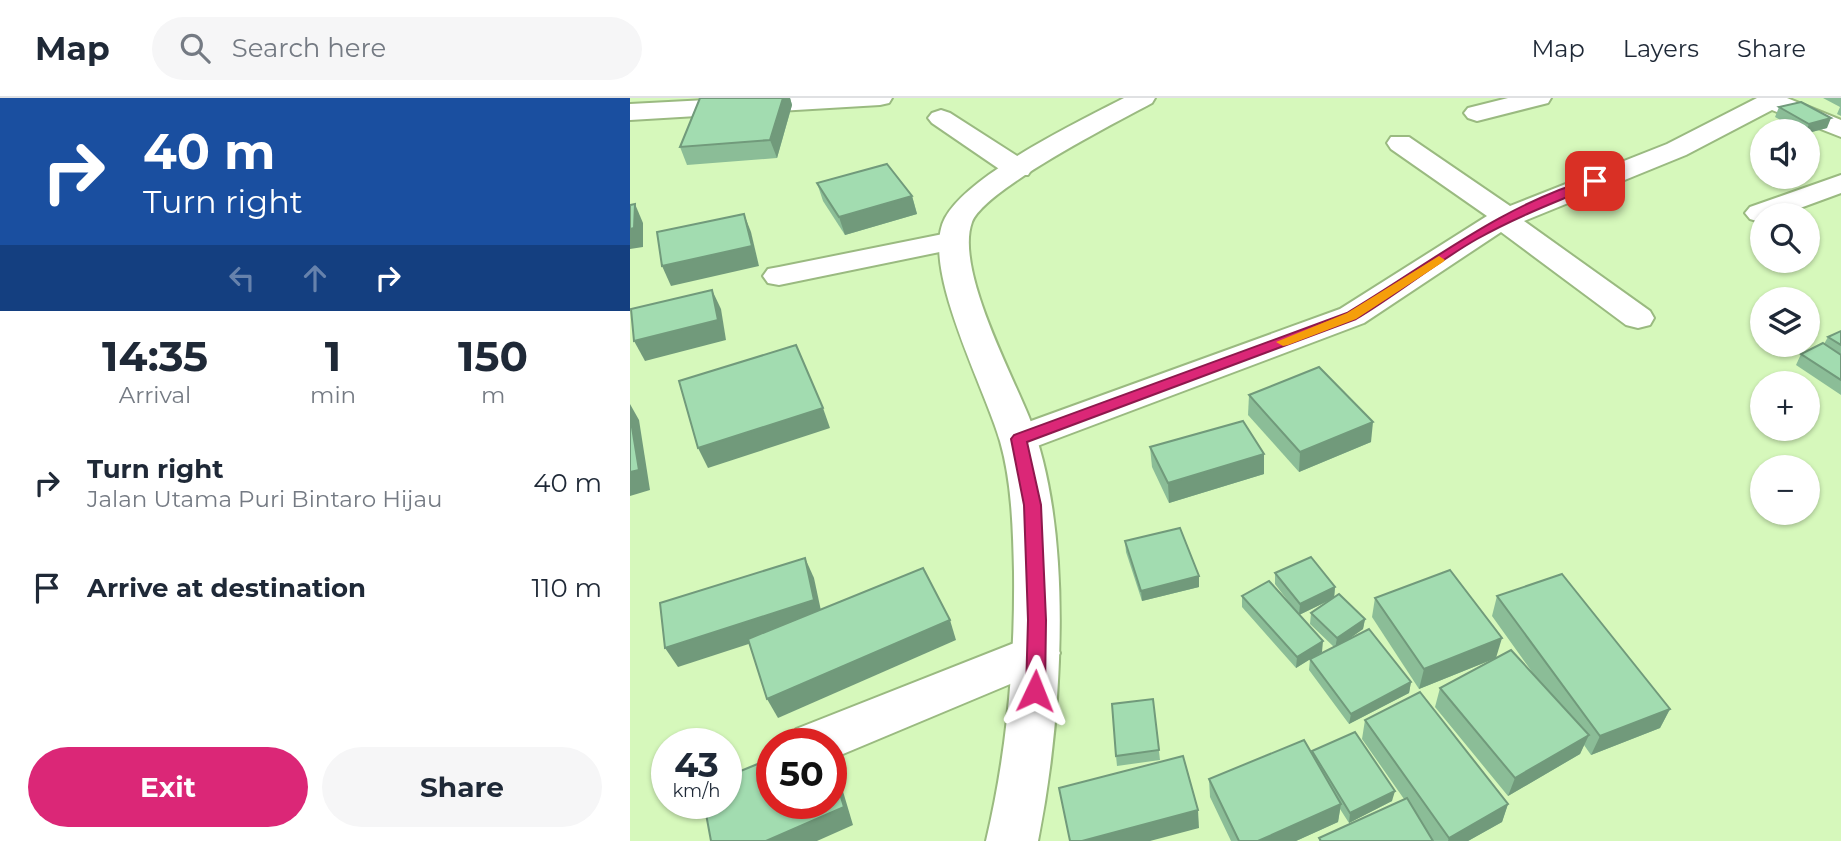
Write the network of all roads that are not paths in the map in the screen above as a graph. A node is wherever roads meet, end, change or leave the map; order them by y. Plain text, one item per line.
1 (880, 98) edge
2 (1143, 98) edge
3 (1539, 98) edge
4 (1773, 99) edge
5 (630, 112) edge
6 (1478, 113) dead end
7 (941, 118) dead end
8 (1841, 129) edge
9 (1400, 143) dead end
10 (1018, 169) junction
11 (1841, 183) edge
12 (1787, 203) edge
13 (1506, 219) junction
14 (953, 241) junction
15 (779, 276) dead end
16 (1638, 318) dead end
17 (1019, 439) junction
18 (1037, 653) junction
19 (847, 730) edge
20 (1012, 841) edge

1 - 5 street
2 - 10 street
3 - 6 street
4 - 8 street
4 - 13 street
7 - 10 street
9 - 13 street
10 - 14 street
11 - 12 street
13 - 16 street
13 - 17 street
14 - 15 street
14 - 17 street
17 - 18 street
18 - 19 street
18 - 20 street

